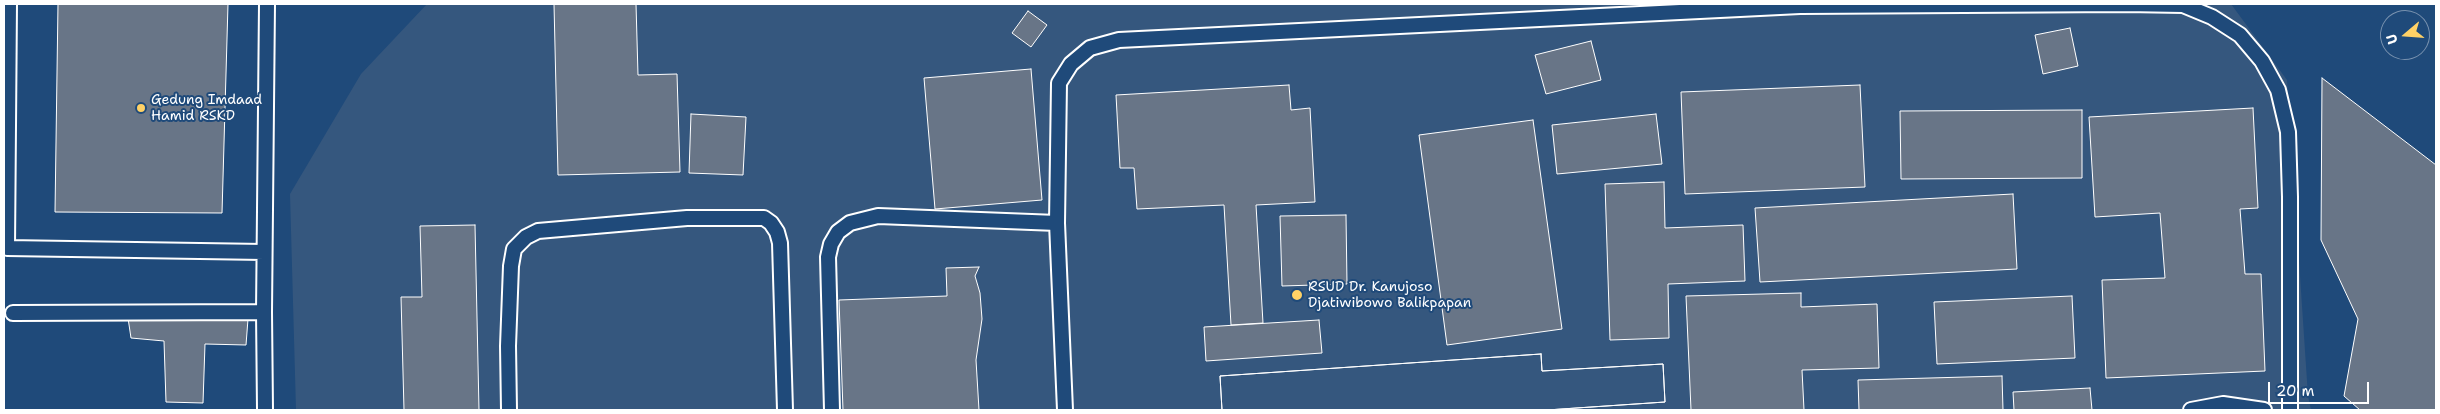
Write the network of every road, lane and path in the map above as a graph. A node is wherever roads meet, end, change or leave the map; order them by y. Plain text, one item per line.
1 (8, 4) edge
2 (267, 4) edge
3 (1057, 223) junction
4 (264, 252) junction
5 (14, 312) dead end
6 (264, 312) junction
7 (265, 410) edge
8 (509, 410) edge
9 (785, 410) edge
10 (832, 410) edge
11 (1065, 410) edge
12 (2191, 410) edge
13 (2264, 410) edge
14 (2290, 410) edge

1 - 4 lane
2 - 4 lane
3 - 10 lane
3 - 11 lane
3 - 14 lane
4 - 6 lane
5 - 6 lane
6 - 7 lane
8 - 9 lane
12 - 13 lane

